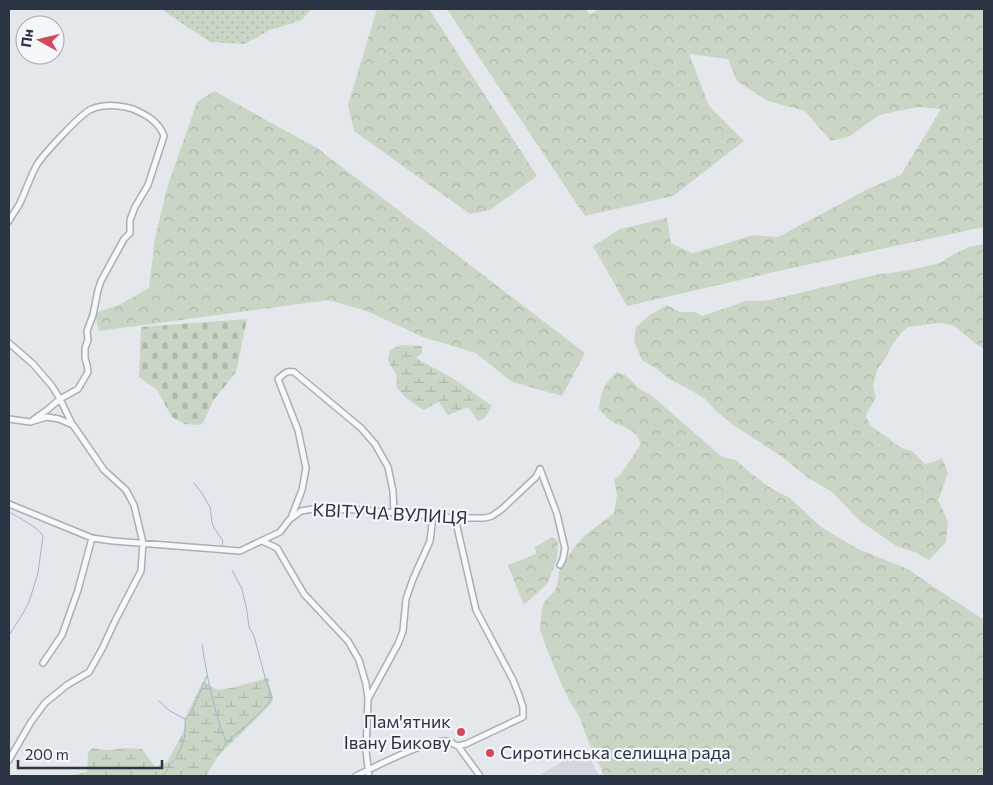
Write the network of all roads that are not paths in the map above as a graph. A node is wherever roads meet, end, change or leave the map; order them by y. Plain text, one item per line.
1 (9, 221) edge
2 (9, 343) edge
3 (60, 399) junction
4 (9, 419) edge
5 (34, 420) junction
6 (73, 425) junction
7 (9, 504) edge
8 (394, 513) junction
9 (433, 516) junction
10 (455, 518) junction
11 (290, 519) junction
12 (92, 538) junction
13 (262, 541) junction
14 (143, 543) junction
15 (560, 565) dead end
16 (43, 663) dead end
17 (368, 699) junction
18 (458, 746) junction
19 (9, 760) edge
20 (368, 770) junction
21 (356, 776) edge
22 (369, 776) edge
23 (480, 776) edge

1 - 3 street
2 - 3 street
3 - 5 street
3 - 6 street
4 - 5 street
5 - 6 street
6 - 14 street
7 - 12 street, КВІТУЧА ВУЛИЦЯ
8 - 9 street, КВІТУЧА ВУЛИЦЯ
8 - 11 street, КВІТУЧА ВУЛИЦЯ
8 - 11 street
9 - 10 street, КВІТУЧА ВУЛИЦЯ
9 - 17 street
10 - 15 street, КВІТУЧА ВУЛИЦЯ
10 - 18 street
11 - 13 street, КВІТУЧА ВУЛИЦЯ
12 - 14 street, КВІТУЧА ВУЛИЦЯ
12 - 16 street
13 - 14 street, КВІТУЧА ВУЛИЦЯ
13 - 17 street
14 - 19 street
17 - 20 street
18 - 20 street
18 - 23 street
20 - 21 street
20 - 22 street

